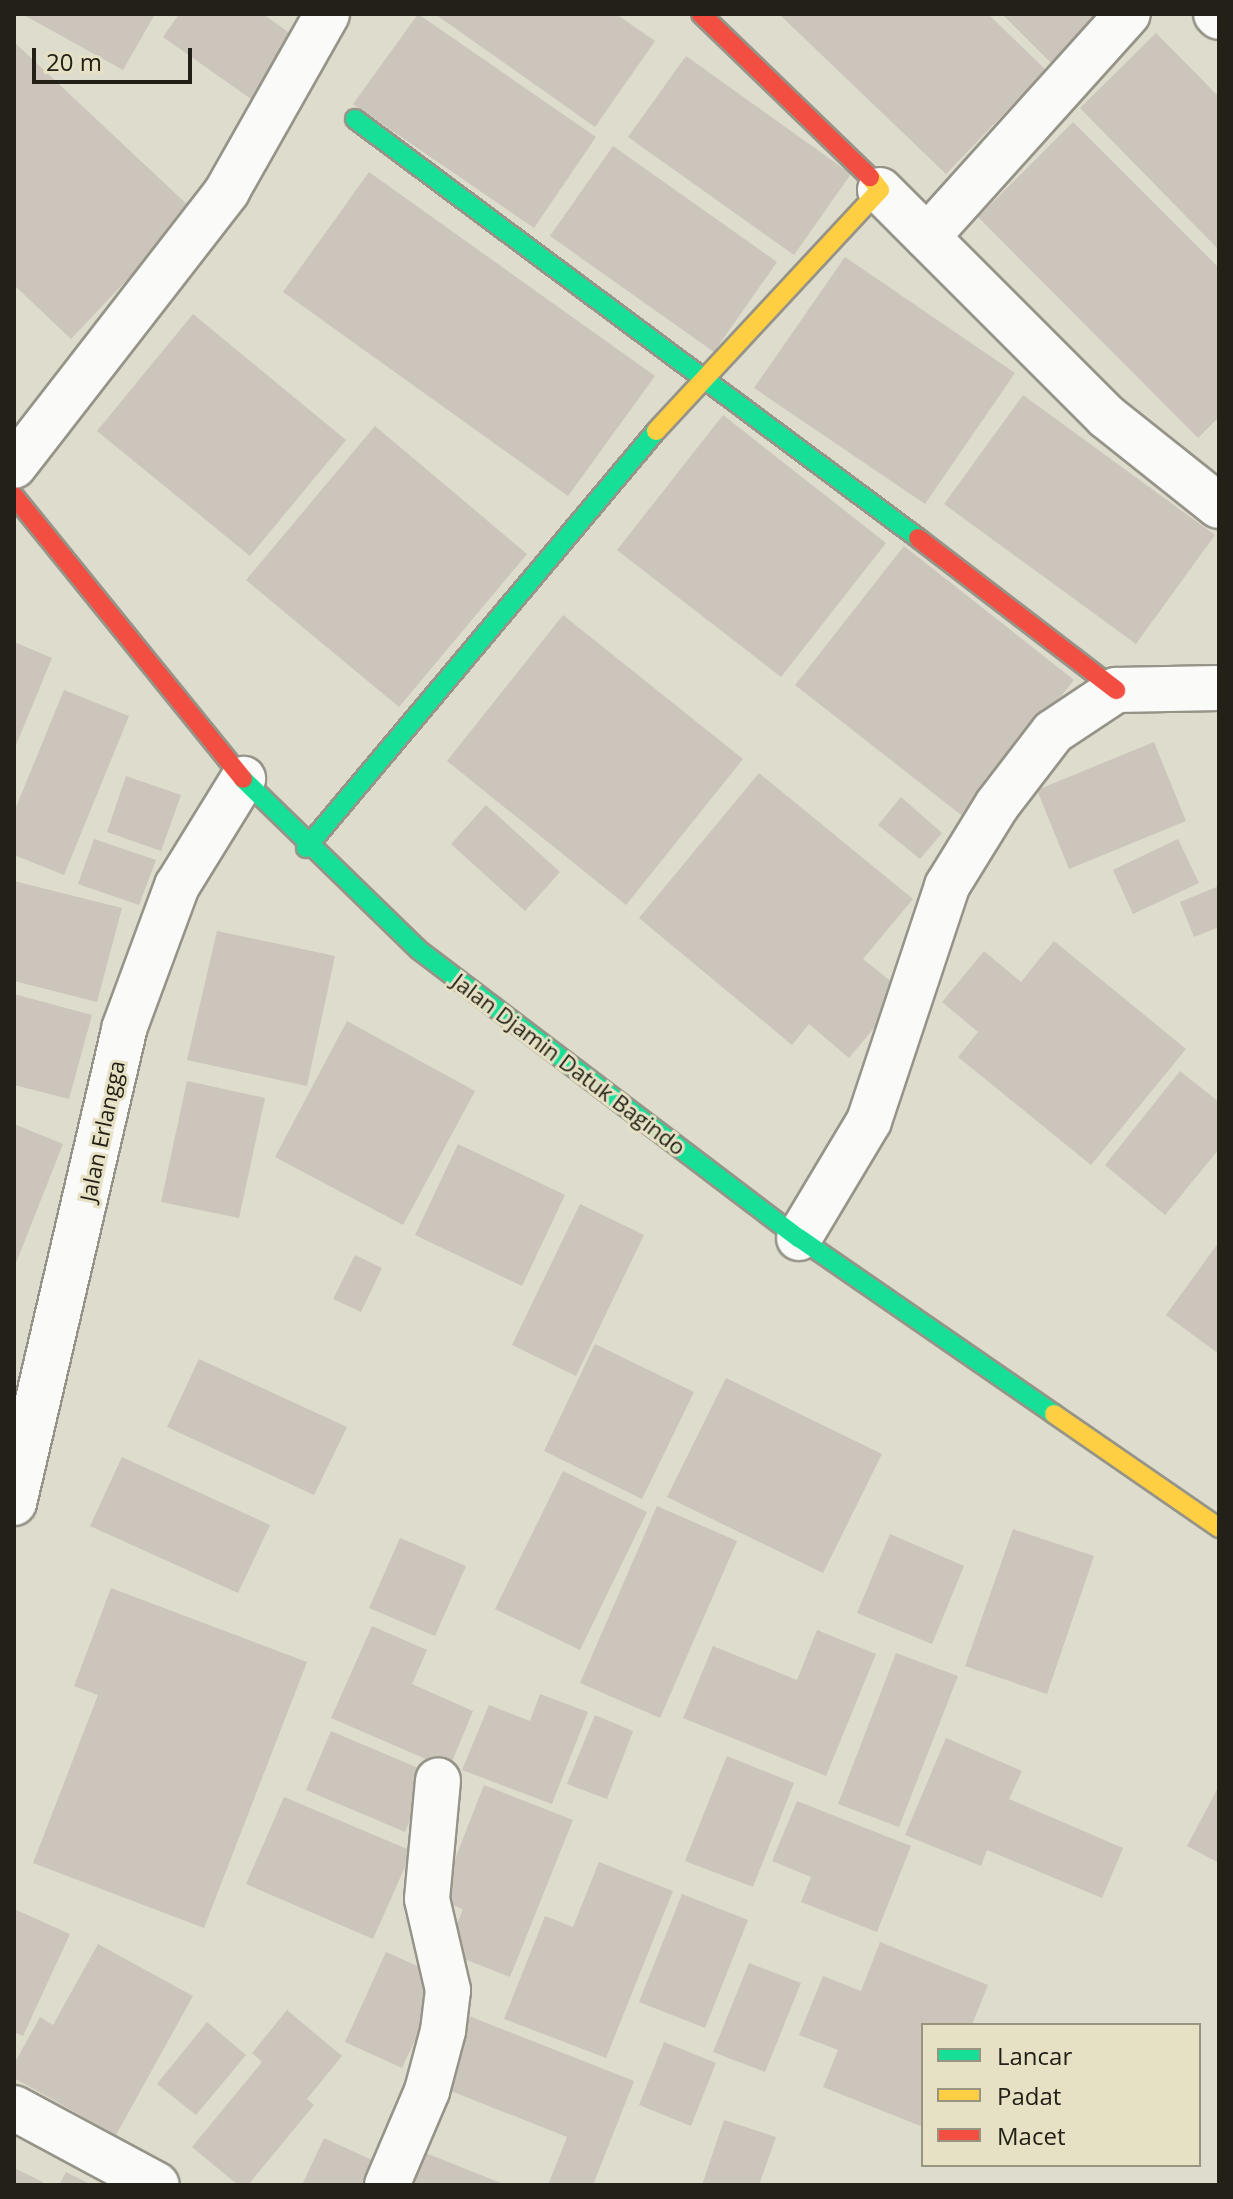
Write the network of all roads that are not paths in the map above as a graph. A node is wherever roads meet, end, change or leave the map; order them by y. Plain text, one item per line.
1 (327, 14) edge
2 (701, 14) edge
3 (1128, 14) edge
4 (355, 119) dead end
5 (880, 190) junction
6 (927, 237) junction
7 (704, 374) junction
8 (14, 466) edge
9 (14, 496) edge
10 (1219, 506) edge
11 (1219, 688) edge
12 (1116, 690) junction
13 (243, 779) junction
14 (306, 848) junction
15 (799, 1238) junction
16 (14, 1503) edge
17 (1219, 1528) edge
18 (438, 1781) dead end
19 (14, 2108) edge
20 (157, 2185) edge
21 (387, 2185) edge

1 - 8 street
2 - 5 street
3 - 6 street
4 - 7 street
5 - 6 street
5 - 7 street
6 - 10 street
7 - 12 street
7 - 14 street
9 - 13 street, Jalan Djamin Datuk Bagindo
11 - 12 street
12 - 15 street
13 - 14 street, Jalan Djamin Datuk Bagindo
13 - 16 street, Jalan Erlangga
14 - 15 street, Jalan Djamin Datuk Bagindo
15 - 17 street, Jalan Djamin Datuk Bagindo
18 - 21 street
19 - 20 street

